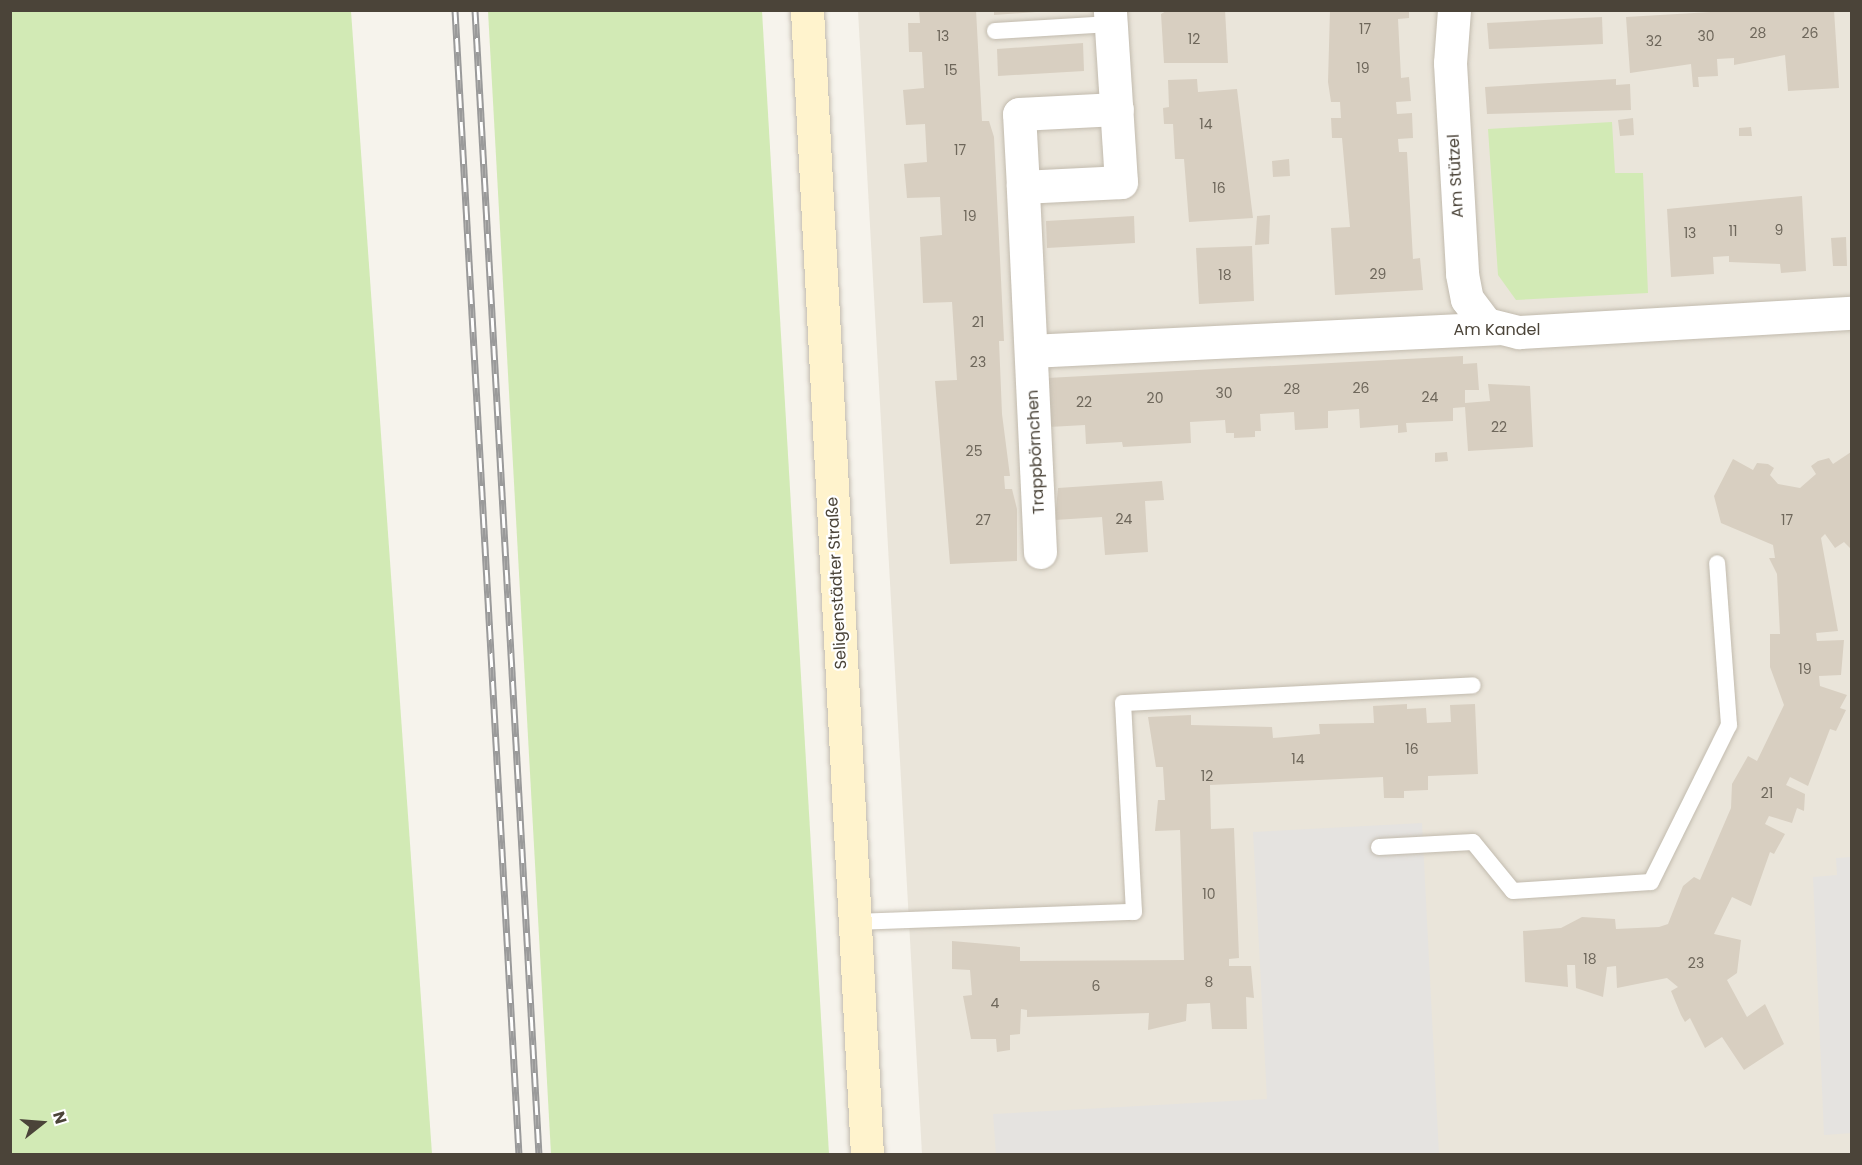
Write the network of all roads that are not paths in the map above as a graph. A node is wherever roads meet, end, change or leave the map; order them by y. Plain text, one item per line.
1 (807, 10) edge
2 (1454, 10) edge
3 (1111, 17) edge
4 (995, 31) dead end
5 (1117, 109) junction
6 (1023, 188) junction
7 (1851, 313) edge
8 (1496, 328) junction
9 (1031, 351) junction
10 (1040, 552) dead end
11 (1717, 563) dead end
12 (1473, 685) dead end
13 (1379, 847) dead end
14 (855, 922) junction
15 (867, 1155) edge

1 - 14 street, Seligenstädter Straße
2 - 8 street, Am Stützel
3 - 4 lane
3 - 5 street
5 - 6 street
5 - 6 street, Trappbörnchen
6 - 9 street, Trappbörnchen
7 - 8 street, Am Kandel
8 - 9 street, Am Kandel
9 - 10 street, Trappbörnchen
11 - 13 lane
12 - 14 lane
14 - 15 street, Seligenstädter Straße

